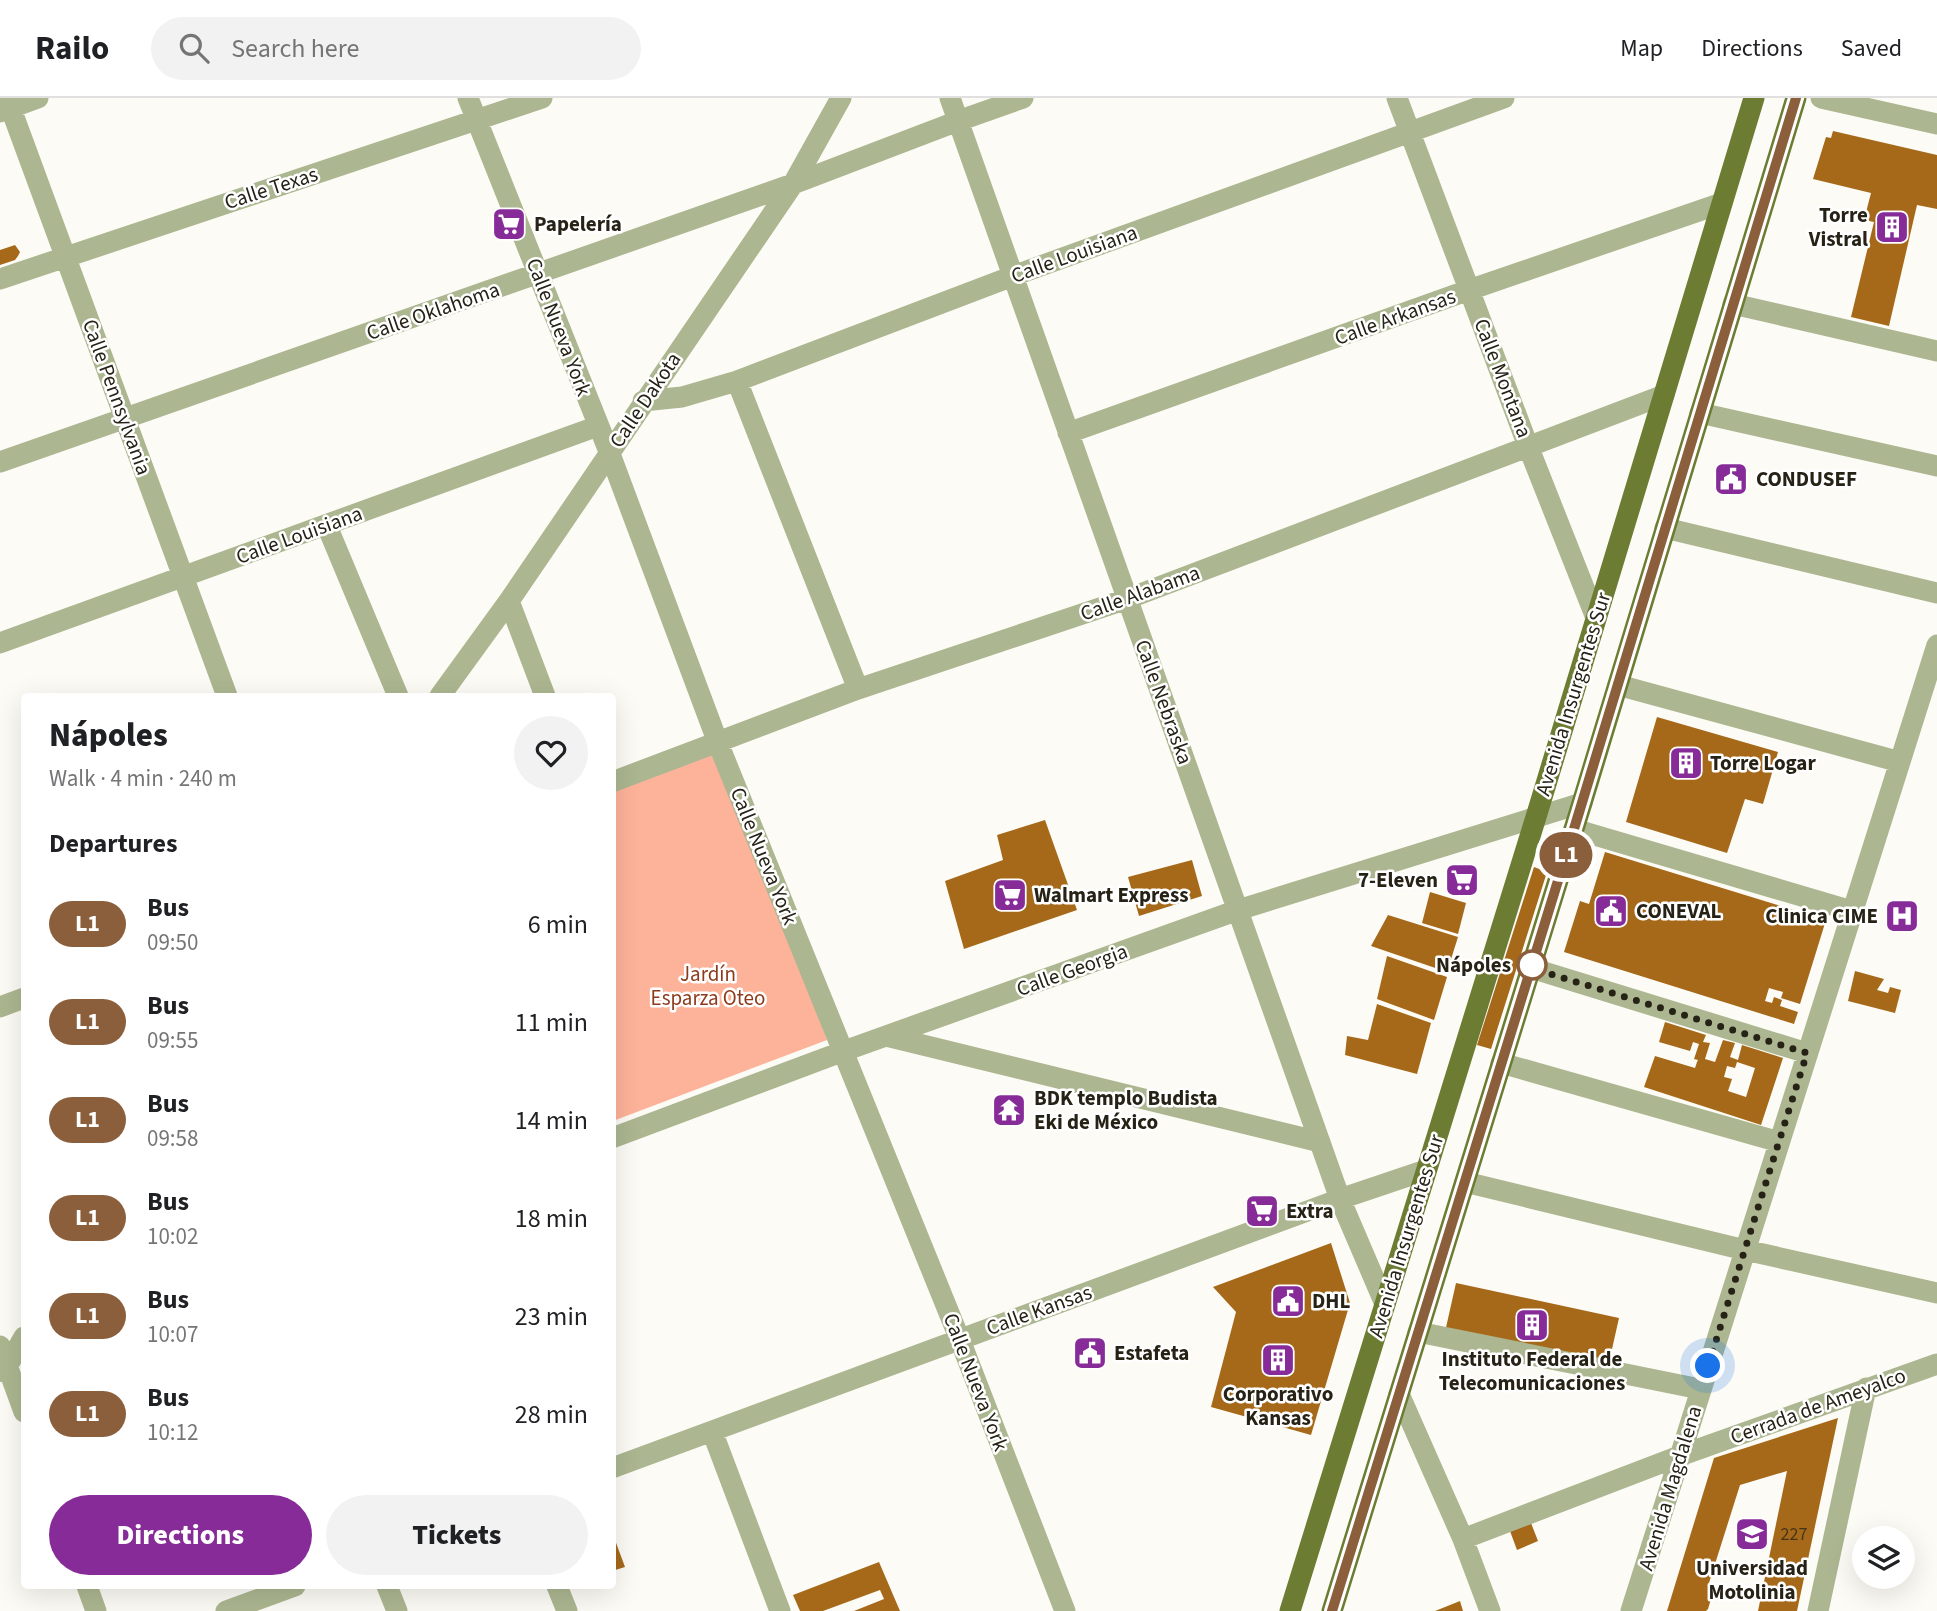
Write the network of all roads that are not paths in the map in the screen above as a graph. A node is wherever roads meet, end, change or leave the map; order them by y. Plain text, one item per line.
1 (38, 98) edge
2 (468, 98) edge
3 (542, 98) edge
4 (841, 98) edge
5 (950, 98) edge
6 (1023, 98) edge
7 (1397, 98) edge
8 (1504, 98) edge
9 (1755, 98) edge
10 (1796, 98) edge
11 (1821, 98) edge
12 (6, 106) edge
13 (477, 120) junction
14 (958, 121) junction
15 (1937, 124) edge
16 (1410, 132) junction
17 (793, 184) junction
18 (1723, 203) junction
19 (65, 256) junction
20 (539, 274) junction
21 (1013, 276) junction
22 (0, 279) edge
23 (1469, 290) junction
24 (1733, 304) junction
25 (1937, 351) edge
26 (737, 381) junction
27 (1664, 395) junction
28 (643, 401) junction
29 (1700, 413) junction
30 (124, 420) junction
31 (598, 426) junction
32 (1068, 433) junction
33 (1528, 446) junction
34 (610, 454) junction
35 (0, 462) edge
36 (1937, 466) edge
37 (327, 526) junction
38 (1665, 528) junction
39 (183, 576) junction
40 (1937, 593) edge
41 (1127, 598) junction
42 (509, 601) junction
43 (1596, 618) junction
44 (0, 643) edge
45 (1937, 645) edge
46 (1618, 685) junction
47 (858, 690) junction
48 (226, 693) edge
49 (397, 693) edge
50 (442, 693) edge
51 (544, 693) edge
52 (718, 743) junction
53 (1900, 762) junction
54 (616, 781) edge
55 (1581, 803) junction
56 (1536, 817) junction
57 (1574, 829) junction
58 (1238, 910) junction
59 (1852, 911) junction
60 (1531, 968) junction
61 (21, 999) edge
62 (0, 1007) edge
63 (886, 1036) junction
64 (844, 1051) junction
65 (1807, 1053) junction
66 (1501, 1063) junction
67 (616, 1136) edge
68 (1320, 1142) junction
69 (1779, 1142) junction
70 (1426, 1170) junction
71 (1465, 1182) junction
72 (1340, 1199) junction
73 (1745, 1250) junction
74 (1937, 1293) edge
75 (1385, 1304) junction
76 (1418, 1332) junction
77 (960, 1340) junction
78 (21, 1342) edge
79 (6, 1364) edge
80 (1937, 1364) edge
81 (1866, 1388) junction
82 (1700, 1389) junction
83 (1399, 1394) junction
84 (21, 1404) edge
85 (712, 1431) junction
86 (1682, 1455) junction
87 (616, 1467) edge
88 (1464, 1539) junction
89 (88, 1589) edge
90 (285, 1589) edge
91 (388, 1589) edge
92 (558, 1589) edge
93 (238, 1603) edge
94 (96, 1611) edge
95 (397, 1611) edge
96 (567, 1611) edge
97 (780, 1611) edge
98 (1065, 1611) edge
99 (1290, 1611) edge
100 (1332, 1611) edge
101 (1490, 1611) edge
102 (1631, 1611) edge
103 (1818, 1611) edge

1 - 12 street
2 - 13 street, Calle Nueva York
3 - 13 street, Calle Texas
4 - 17 street, Calle Dakota
5 - 14 street, Calle Nebraska
6 - 14 street, Calle Oklahoma
7 - 16 street, Calle Montana
8 - 16 street, Calle Louisiana
9 - 18 main road, Avenida Insurgentes Sur
10 - 24 main road, Avenida Insurgentes Sur
11 - 15 street
12 - 19 street, Calle Pennsylvania
13 - 19 street, Calle Texas
13 - 20 street, Calle Nueva York
14 - 17 street, Calle Oklahoma
14 - 21 street, Calle Nebraska
16 - 21 street, Calle Louisiana
16 - 23 street, Calle Montana
17 - 20 street, Calle Oklahoma
17 - 28 street, Calle Dakota
18 - 23 street, Calle Arkansas
18 - 27 main road, Avenida Insurgentes Sur
19 - 22 street, Calle Texas
19 - 30 street, Calle Pennsylvania
20 - 30 street, Calle Oklahoma
20 - 31 street, Calle Nueva York
21 - 26 street, Calle Louisiana
21 - 32 street, Calle Nebraska
23 - 32 street, Calle Arkansas
23 - 33 street, Calle Montana
24 - 25 street
24 - 29 main road, Avenida Insurgentes Sur
26 - 28 street, Calle Louisiana
26 - 47 street
27 - 33 street, Calle Alabama
27 - 43 main road, Avenida Insurgentes Sur
28 - 34 street, Calle Dakota
29 - 36 street
29 - 38 main road, Avenida Insurgentes Sur
30 - 35 street, Calle Oklahoma
30 - 39 street, Calle Pennsylvania
31 - 34 street, Calle Nueva York
31 - 37 street, Calle Louisiana
32 - 41 street, Calle Nebraska
33 - 41 street, Calle Alabama
33 - 43 street, Calle Montana
34 - 42 street, Calle Dakota
34 - 52 street, Calle Nueva York
37 - 39 street, Calle Louisiana
37 - 49 street
38 - 40 street
38 - 46 main road, Avenida Insurgentes Sur
39 - 44 street, Calle Louisiana
39 - 48 street, Calle Pennsylvania
41 - 47 street, Calle Alabama
41 - 58 street, Calle Nebraska
42 - 50 street, Calle Dakota
42 - 51 street
43 - 56 main road, Avenida Insurgentes Sur
45 - 53 street, Avenida Magdalena
46 - 53 street
46 - 55 main road, Avenida Insurgentes Sur
47 - 52 street, Calle Alabama
52 - 54 street, Calle Alabama
52 - 64 street, Calle Nueva York
53 - 59 street, Avenida Magdalena
55 - 56 street, Calle Georgia
55 - 57 main road, Avenida Insurgentes Sur
56 - 58 street, Calle Georgia
56 - 70 main road, Avenida Insurgentes Sur
57 - 59 street
57 - 60 main road, Avenida Insurgentes Sur
58 - 63 street, Calle Georgia
58 - 68 street, Calle Nebraska
59 - 65 street, Avenida Magdalena
60 - 65 street
60 - 66 main road, Avenida Insurgentes Sur
61 - 62 street
63 - 64 street, Calle Georgia
63 - 68 street
64 - 67 street, Calle Georgia
64 - 77 street, Calle Nueva York
65 - 69 street, Avenida Magdalena
66 - 69 street
66 - 71 main road, Avenida Insurgentes Sur
68 - 72 street, Calle Nebraska
69 - 73 street, Avenida Magdalena
70 - 72 street, Calle Kansas
70 - 75 main road, Avenida Insurgentes Sur
71 - 73 street
71 - 76 main road, Avenida Insurgentes Sur
72 - 75 street, Calle Nebraska
72 - 77 street, Calle Kansas
73 - 74 street
73 - 82 street, Avenida Magdalena
75 - 99 main road, Avenida Insurgentes Sur
76 - 82 street
76 - 83 main road, Avenida Insurgentes Sur
77 - 85 street, Calle Kansas
77 - 98 street, Calle Nueva York
78 - 79 street
79 - 84 street
80 - 81 street, Cerrada de Ameyalco
81 - 86 street, Cerrada de Ameyalco
81 - 103 street
82 - 86 street, Avenida Magdalena
83 - 88 street
83 - 100 main road, Avenida Insurgentes Sur
85 - 87 street, Calle Kansas
85 - 97 street
86 - 88 street, Cerrada de Ameyalco
86 - 102 street, Avenida Magdalena
88 - 101 street
89 - 94 street
90 - 93 street
91 - 95 street
92 - 96 street

